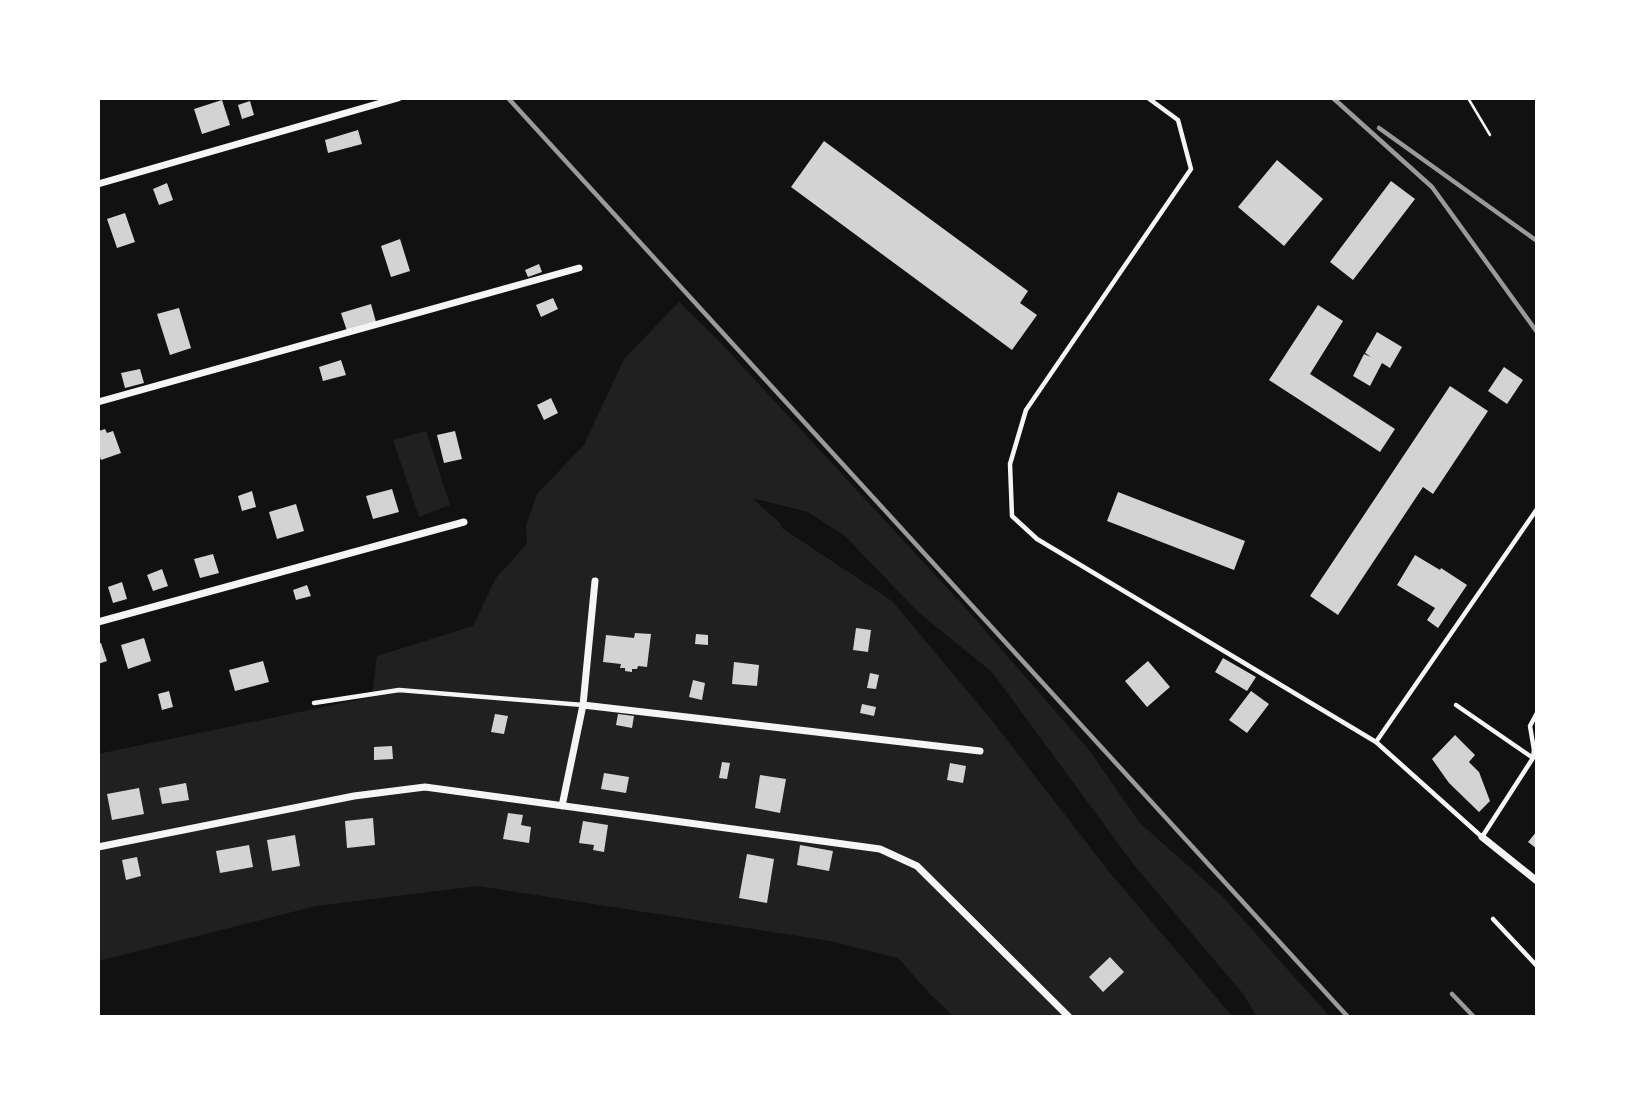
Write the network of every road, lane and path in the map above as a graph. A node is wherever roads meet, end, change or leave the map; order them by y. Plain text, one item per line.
1 (398, 98) edge
2 (1148, 98) edge
3 (1468, 98) edge
4 (1490, 135) dead end
5 (98, 184) edge
6 (579, 268) dead end
7 (98, 402) edge
8 (1537, 509) edge
9 (464, 522) dead end
10 (595, 581) dead end
11 (98, 622) edge
12 (314, 703) dead end
13 (583, 705) junction
14 (1456, 705) dead end
15 (1537, 713) edge
16 (1377, 742) junction
17 (980, 751) dead end
18 (1533, 758) junction
19 (562, 806) junction
20 (1482, 836) junction
21 (98, 847) edge
22 (1537, 881) edge
23 (1493, 919) dead end
24 (1537, 966) edge
25 (1069, 1017) edge

1 - 5 street
2 - 16 lane
3 - 4 path
6 - 7 street
8 - 16 lane
9 - 11 street
10 - 13 street
12 - 13 lane
13 - 17 street
13 - 19 street
14 - 18 lane
15 - 18 lane
16 - 20 lane
18 - 20 lane
19 - 21 street
19 - 25 street
20 - 22 street
23 - 24 lane

